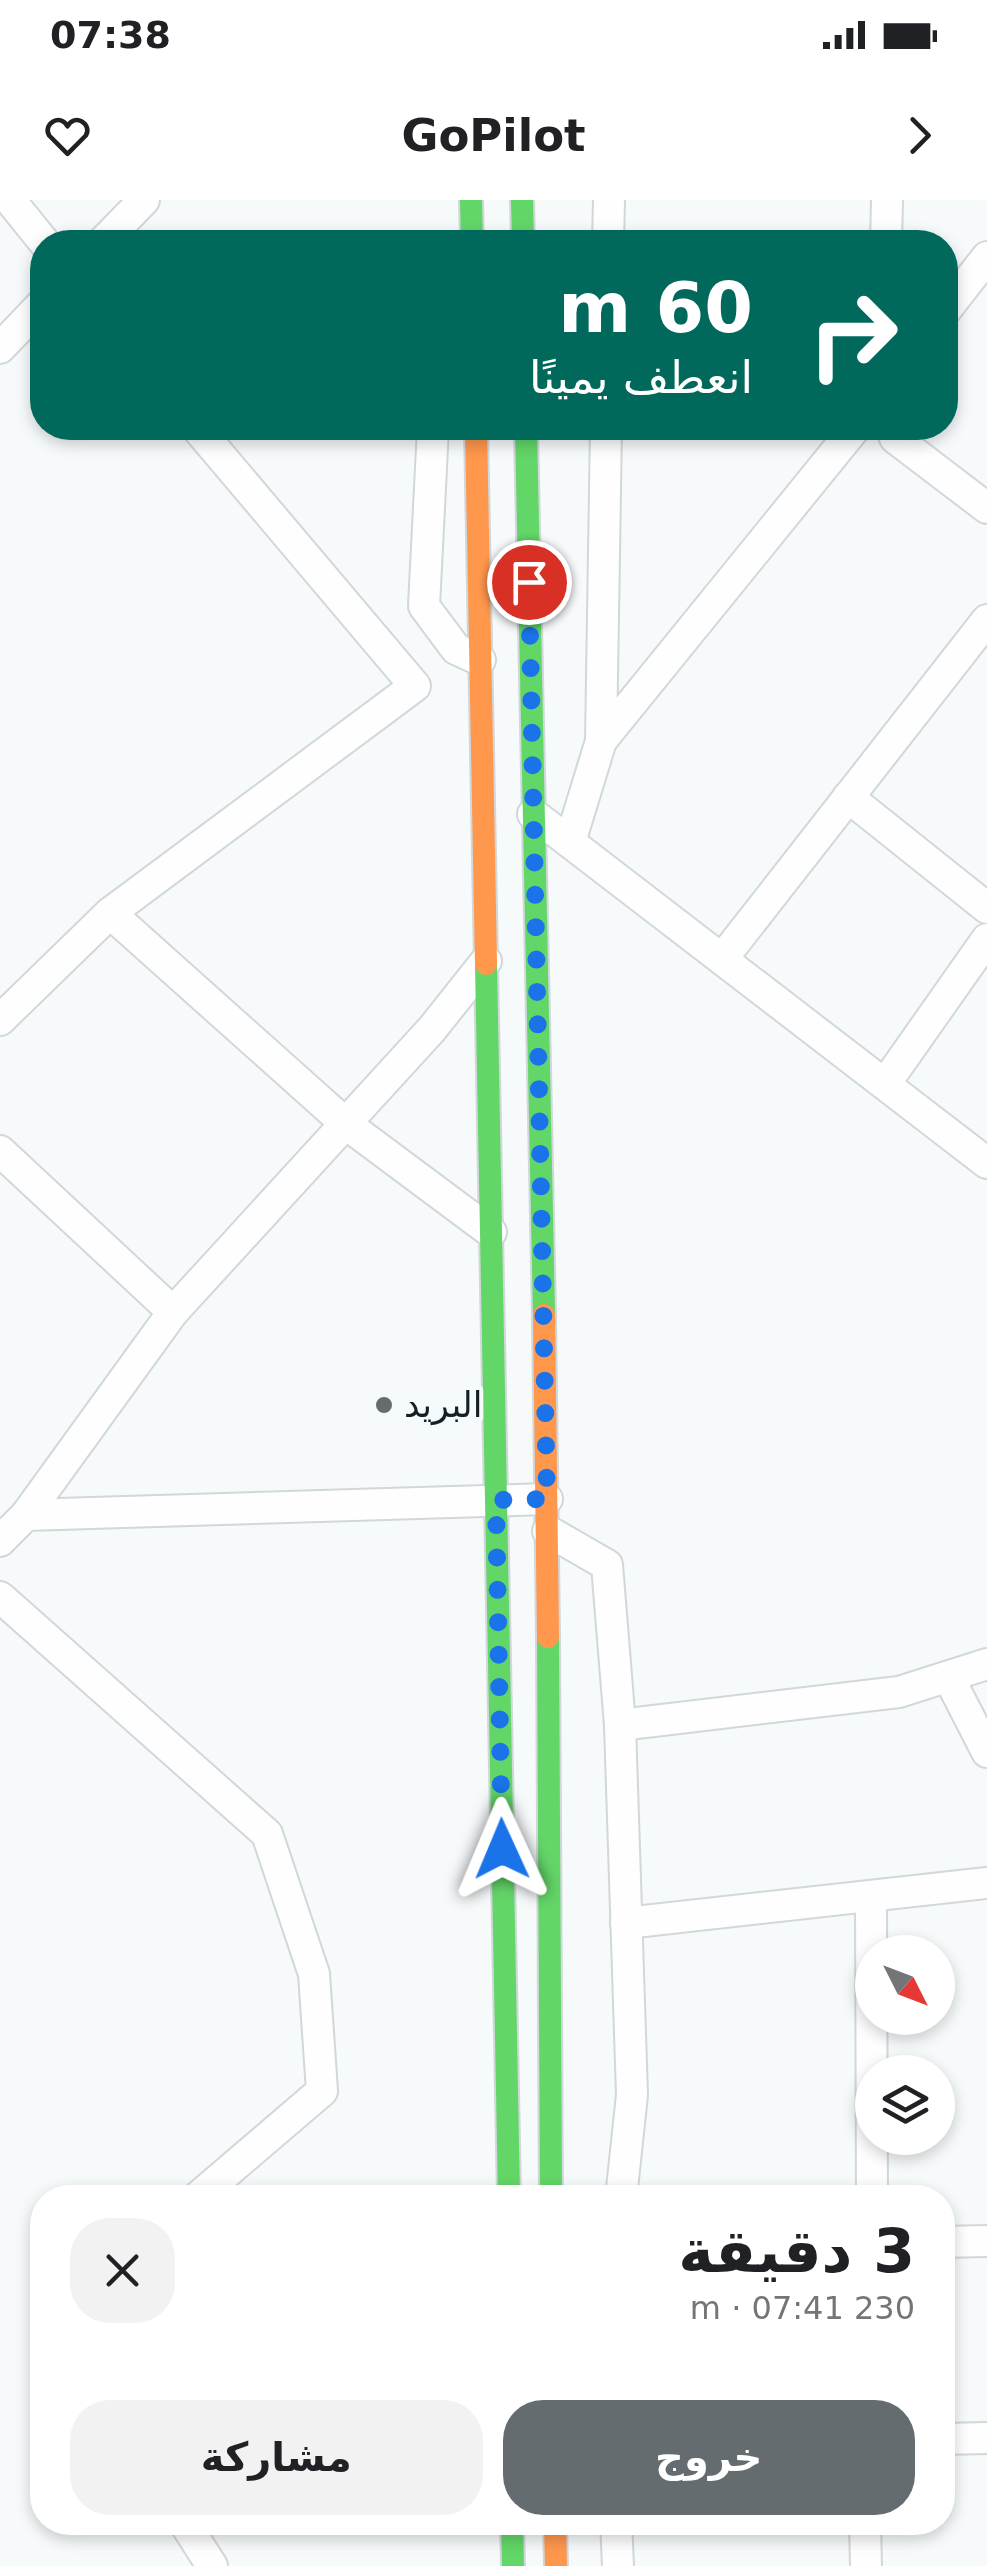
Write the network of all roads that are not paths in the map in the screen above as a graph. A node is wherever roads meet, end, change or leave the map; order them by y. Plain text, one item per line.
1 (10, 200) edge
2 (144, 200) edge
3 (471, 200) edge
4 (522, 200) edge
5 (609, 200) edge
6 (887, 200) edge
7 (34, 230) edge
8 (115, 230) edge
9 (472, 230) edge
10 (523, 230) edge
11 (608, 230) edge
12 (886, 230) edge
13 (987, 257) edge
14 (958, 295) edge
15 (30, 317) edge
16 (0, 348) edge
17 (208, 440) edge
18 (432, 440) edge
19 (476, 440) edge
20 (526, 440) edge
21 (606, 440) edge
22 (845, 440) edge
23 (898, 440) edge
24 (987, 508) edge
25 (987, 620) edge
26 (468, 654) junction
27 (414, 686) junction
28 (601, 742) junction
29 (848, 797) junction
30 (533, 814) junction
31 (570, 842) junction
32 (987, 908) edge
33 (110, 914) junction
34 (987, 939) edge
35 (722, 959) junction
36 (486, 962) junction
37 (0, 1020) edge
38 (885, 1084) junction
39 (346, 1124) junction
40 (0, 1151) edge
41 (987, 1163) edge
42 (491, 1232) junction
43 (173, 1312) junction
44 (547, 1499) junction
45 (496, 1500) junction
46 (26, 1515) junction
47 (548, 1531) junction
48 (0, 1541) edge
49 (0, 1597) edge
50 (987, 1664) edge
51 (949, 1678) junction
52 (620, 1725) junction
53 (987, 1752) edge
54 (987, 1882) edge
55 (871, 1897) junction
56 (626, 1923) junction
57 (213, 2185) edge
58 (509, 2185) edge
59 (552, 2185) edge
60 (623, 2185) edge
61 (872, 2185) edge
62 (987, 2241) edge
63 (955, 2242) edge
64 (987, 2438) edge
65 (955, 2439) edge
66 (192, 2535) edge
67 (512, 2535) edge
68 (556, 2535) edge
69 (617, 2535) edge
70 (866, 2535) edge
71 (212, 2566) edge
72 (513, 2566) edge
73 (556, 2566) edge
74 (618, 2566) edge
75 (866, 2566) edge

1 - 7 street
2 - 8 street
3 - 9 main road
4 - 10 main road
5 - 11 street
6 - 12 street
13 - 14 street
15 - 16 street
17 - 27 street
18 - 26 street
19 - 26 main road
20 - 30 main road
21 - 28 street
22 - 28 street
23 - 24 street
25 - 29 street
26 - 27 street
26 - 36 main road
27 - 33 street
28 - 31 street
29 - 32 street
29 - 35 street
30 - 31 street
30 - 44 main road
31 - 35 street
33 - 37 street
33 - 39 street
34 - 38 street
35 - 38 street
36 - 39 street
36 - 42 main road
38 - 41 street
39 - 42 street
39 - 43 street
40 - 43 street
42 - 45 main road
43 - 46 street
44 - 45 street
44 - 47 main road
45 - 46 street
45 - 58 main road
46 - 48 street
47 - 52 street
47 - 59 main road
49 - 57 street
50 - 51 street
51 - 52 street
51 - 53 street
52 - 56 street
54 - 55 street
55 - 56 street
55 - 61 street
56 - 60 street
62 - 63 street
64 - 65 street
66 - 71 street
67 - 72 main road
68 - 73 main road
69 - 74 street
70 - 75 street

